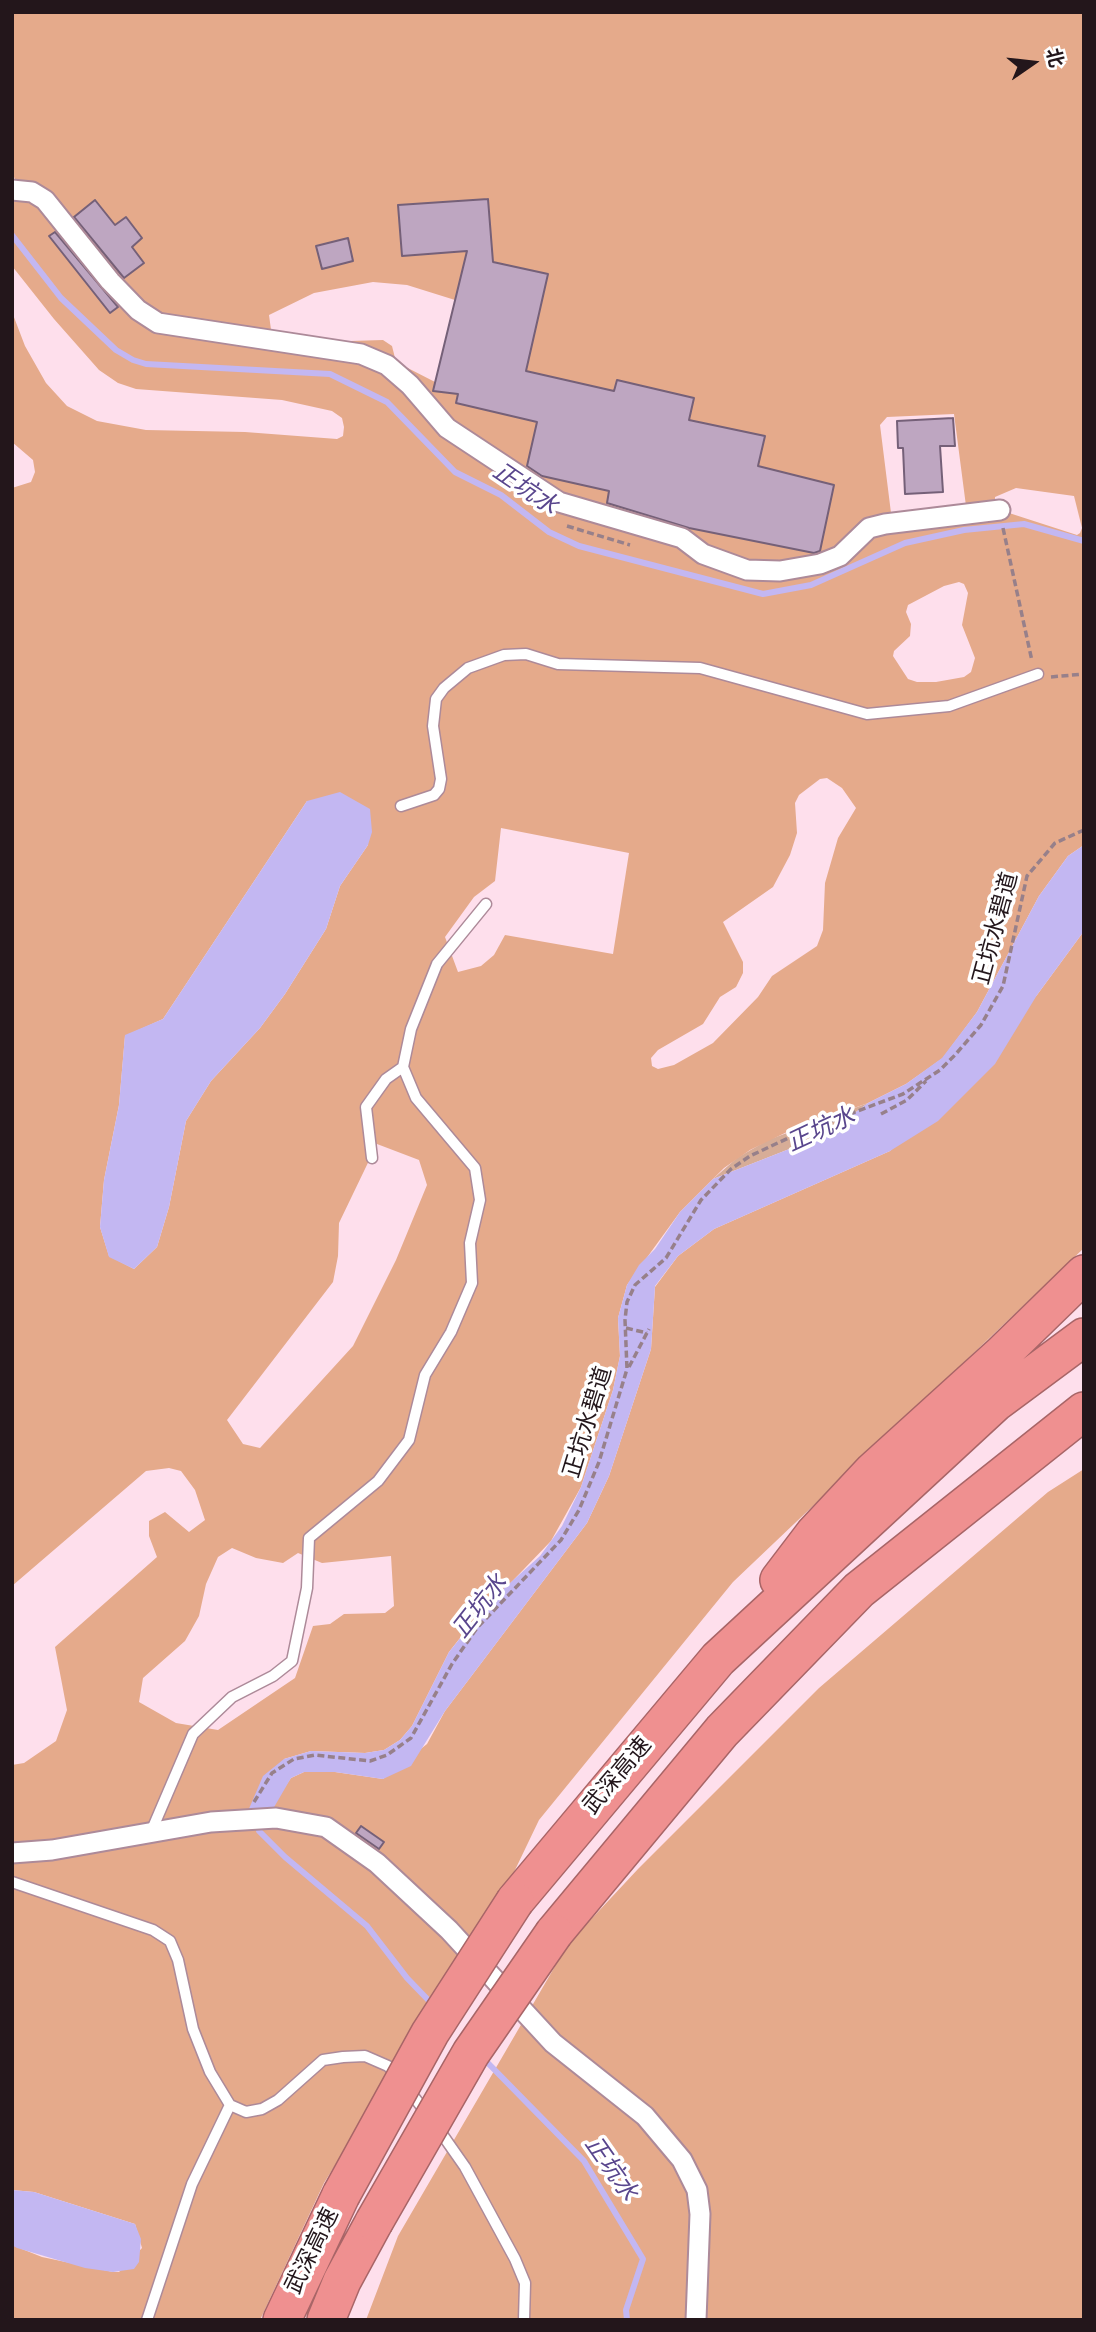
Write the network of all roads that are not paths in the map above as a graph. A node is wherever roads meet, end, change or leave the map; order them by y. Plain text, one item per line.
1 (12, 190) edge
2 (1000, 510) dead end
3 (1038, 674) road end
4 (401, 806) dead end
5 (486, 904) dead end
6 (403, 1067) junction
7 (372, 1158) dead end
8 (1084, 1274) edge
9 (1084, 1337) edge
10 (1084, 1411) edge
11 (1084, 1429) edge
12 (859, 1590) junction
13 (718, 1659) junction
14 (151, 1832) junction
15 (12, 1853) edge
16 (12, 1882) edge
17 (230, 2105) junction
18 (147, 2320) edge
19 (282, 2320) edge
20 (326, 2320) edge
21 (524, 2320) edge
22 (696, 2320) edge

1 - 2 street
3 - 4 lane
5 - 6 lane
6 - 7 lane
6 - 14 lane
8 - 13 highway
9 - 13 highway, 武深高速
10 - 12 highway, 武深高速
11 - 12 highway
12 - 20 highway, 武深高速, bridge
13 - 19 highway, 武深高速, bridge
14 - 15 street
14 - 22 street
16 - 17 lane
17 - 18 lane
17 - 21 lane

